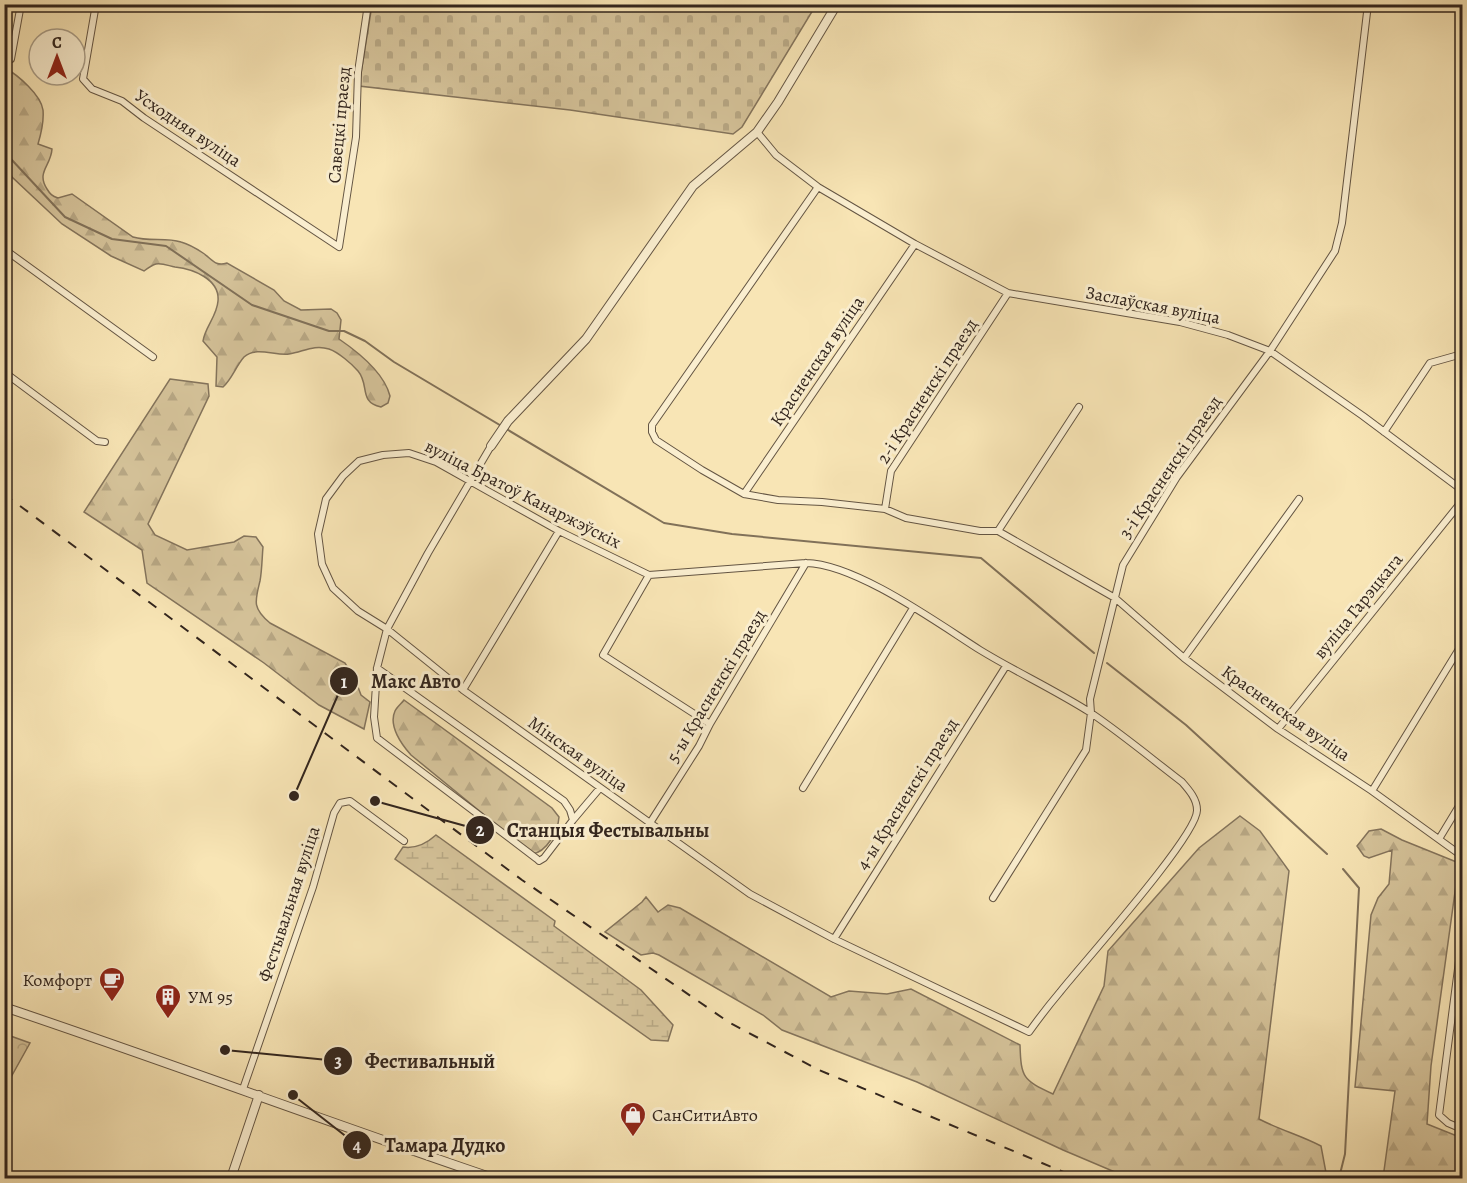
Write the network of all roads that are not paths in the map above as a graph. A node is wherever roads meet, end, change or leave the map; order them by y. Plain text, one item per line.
1 (21, 4) edge
2 (96, 4) edge
3 (368, 4) edge
4 (837, 4) edge
5 (1368, 4) edge
6 (11, 59) dead end
7 (757, 132) junction
8 (818, 187) junction
9 (915, 244) junction
10 (339, 247) joint
11 (4, 249) edge
12 (1008, 293) junction
13 (1270, 351) junction
14 (1462, 354) edge
15 (153, 357) dead end
16 (4, 372) edge
17 (1079, 407) dead end
18 (1384, 432) junction
19 (105, 442) dead end
20 (491, 446) joint
21 (470, 482) junction
22 (1462, 490) edge
23 (744, 494) junction
24 (326, 499) joint
25 (1299, 500) dead end
26 (1462, 501) edge
27 (885, 509) junction
28 (560, 531) junction
29 (998, 531) junction
30 (806, 563) junction
31 (649, 575) junction
32 (1115, 598) junction
33 (913, 608) junction
34 (387, 629) junction
35 (1462, 644) edge
36 (1184, 658) junction
37 (1006, 666) junction
38 (377, 668) junction
39 (463, 690) junction
40 (1091, 713) junction
41 (710, 724) junction
42 (1278, 729) junction
43 (600, 788) junction
44 (803, 788) dead end
45 (1372, 791) junction
46 (1462, 801) edge
47 (573, 820) junction
48 (650, 823) junction
49 (1439, 839) junction
50 (404, 841) dead end
51 (1462, 856) edge
52 (993, 898) dead end
53 (1462, 938) edge
54 (834, 939) junction
55 (4, 1007) edge
56 (243, 1089) junction
57 (259, 1095) junction
58 (1462, 1129) edge
59 (231, 1179) edge
60 (493, 1179) edge

1 - 6 street
2 - 10 street, Усходняя вуліца
3 - 10 street, Савецкі праезд
4 - 7 street
5 - 13 street, 3-і Красненскі праезд
7 - 8 street, Заслаўская вуліца
7 - 20 street
8 - 9 street, Заслаўская вуліца
8 - 23 street, Красненская вуліца
9 - 12 street, Заслаўская вуліца
9 - 23 street, Красненская вуліца
11 - 15 street
12 - 13 street, Заслаўская вуліца
12 - 27 street, 2-і Красненскі праезд
13 - 18 street, Заслаўская вуліца
13 - 32 street, 3-і Красненскі праезд
14 - 18 street
16 - 19 street
17 - 29 street
18 - 22 street, Заслаўская вуліца
20 - 21 street
21 - 24 street, вуліца Братоў Канаржэўскіх
21 - 28 street, вуліца Братоў Канаржэўскіх
21 - 34 street
23 - 27 street, Красненская вуліца
24 - 34 street, Мінская вуліца
25 - 36 street
26 - 42 street, вуліца Гарэцкага
27 - 29 street, Красненская вуліца
28 - 31 street, вуліца Братоў Канаржэўскіх
28 - 39 street
29 - 32 street, Красненская вуліца
30 - 31 street
30 - 33 street
30 - 41 street, 5-ы Красненскі праезд
31 - 41 street
32 - 36 street, Красненская вуліца
32 - 40 street, 3-і Красненскі праезд
33 - 37 street
33 - 44 street
34 - 38 street
34 - 39 street, Мінская вуліца
35 - 45 street
36 - 42 street, Красненская вуліца
37 - 40 street
37 - 54 street, 4-ы Красненскі праезд
38 - 47 street
38 - 47 street
39 - 43 street, Мінская вуліца
40 - 52 street
40 - 54 street, Мінская вуліца
41 - 48 street, 5-ы Красненскі праезд
42 - 45 street, Красненская вуліца
43 - 47 street
43 - 48 street, Мінская вуліца
45 - 49 street, Красненская вуліца
46 - 49 street
48 - 54 street, Мінская вуліца
49 - 51 street, Красненская вуліца
50 - 56 street, Фестывальная вуліца
53 - 58 street
55 - 56 street
56 - 57 street
57 - 59 street
57 - 60 street

